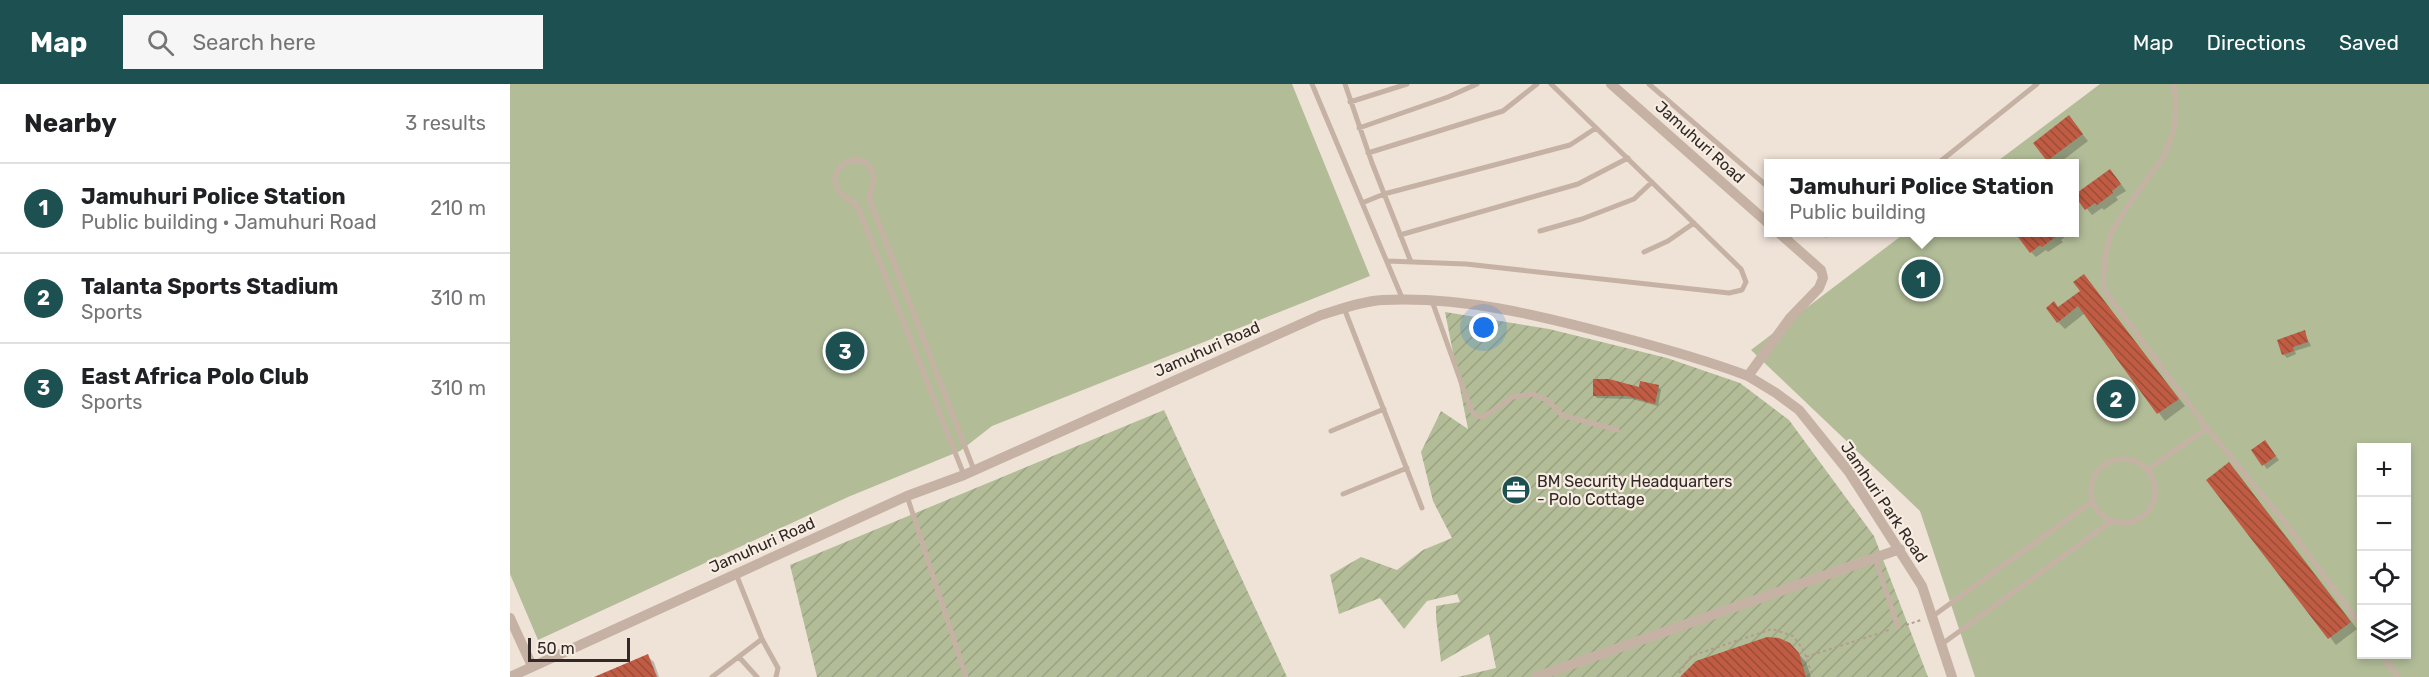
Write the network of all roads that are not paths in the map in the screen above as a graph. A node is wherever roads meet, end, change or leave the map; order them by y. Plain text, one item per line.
1 (1312, 84) edge
2 (1345, 84) edge
3 (1407, 84) edge
4 (1478, 84) edge
5 (1537, 84) edge
6 (1551, 84) edge
7 (1611, 84) edge
8 (1649, 84) edge
9 (2037, 84) edge
10 (2174, 84) edge
11 (1350, 102) junction
12 (1359, 128) junction
13 (1596, 128) junction
14 (1368, 153) junction
15 (1628, 158) junction
16 (1942, 159) edge
17 (1652, 182) junction
18 (1764, 184) edge
19 (1384, 194) junction
20 (1362, 202) junction
21 (1764, 219) edge
22 (1694, 223) junction
23 (1540, 231) dead end
24 (1400, 235) junction
25 (1784, 237) edge
26 (1644, 252) dead end
27 (1387, 261) junction
28 (1411, 262) junction
29 (1404, 300) junction
30 (1431, 300) junction
31 (1344, 308) junction
32 (1748, 376) junction
33 (1384, 409) junction
34 (2207, 428) junction
35 (1617, 430) dead end
36 (1331, 431) dead end
37 (1407, 468) junction
38 (2147, 470) junction
39 (969, 472) junction
40 (1343, 494) dead end
41 (907, 496) junction
42 (2093, 501) junction
43 (1422, 508) dead end
44 (2113, 520) junction
45 (1900, 549) junction
46 (1875, 558) junction
47 (736, 574) junction
48 (1933, 616) junction
49 (510, 618) edge
50 (2357, 621) edge
51 (1898, 627) road end
52 (762, 639) junction
53 (1942, 644) junction
54 (739, 657) junction
55 (2385, 659) edge
56 (532, 666) junction
57 (510, 677) edge
58 (712, 677) edge
59 (757, 677) edge
60 (776, 677) edge
61 (966, 677) edge
62 (1536, 677) edge
63 (1952, 677) edge
64 (2398, 677) edge

1 - 20 lane
2 - 11 lane
3 - 11 lane
4 - 12 lane
5 - 14 lane
6 - 13 lane
7 - 21 street, Jamuhuri Road
8 - 18 lane
9 - 16 lane
10 - 34 lane
11 - 12 lane
12 - 14 lane
13 - 15 lane
13 - 19 lane
14 - 19 lane
15 - 17 lane
15 - 24 lane
17 - 22 lane
17 - 23 lane
19 - 20 lane
19 - 24 lane
20 - 27 lane
22 - 26 lane
22 - 28 lane
24 - 28 lane
25 - 32 street
27 - 28 lane
27 - 29 lane
29 - 30 street, Jamuhuri Road
29 - 31 street, Jamuhuri Road
30 - 32 street, Jamuhuri Road
30 - 35 lane
31 - 33 lane
31 - 39 street, Jamuhuri Road
32 - 45 street, Jamhuri Park Road
33 - 36 lane
33 - 37 lane
34 - 38 lane
34 - 50 lane
37 - 40 lane
37 - 43 lane
38 - 42 lane
38 - 44 lane
39 - 39 lane
39 - 41 street, Jamuhuri Road
41 - 47 street, Jamuhuri Road
41 - 61 lane
42 - 44 lane
42 - 48 lane
44 - 53 lane
45 - 46 street
45 - 48 street, Jamhuri Park Road
46 - 51 lane
46 - 62 street
47 - 52 lane
47 - 56 street, Jamuhuri Road
48 - 53 street, Jamhuri Park Road
49 - 56 street
52 - 54 lane
52 - 60 lane
53 - 63 street, Jamhuri Park Road
54 - 58 lane
54 - 59 lane
55 - 64 lane
56 - 57 street, Jamuhuri Road

